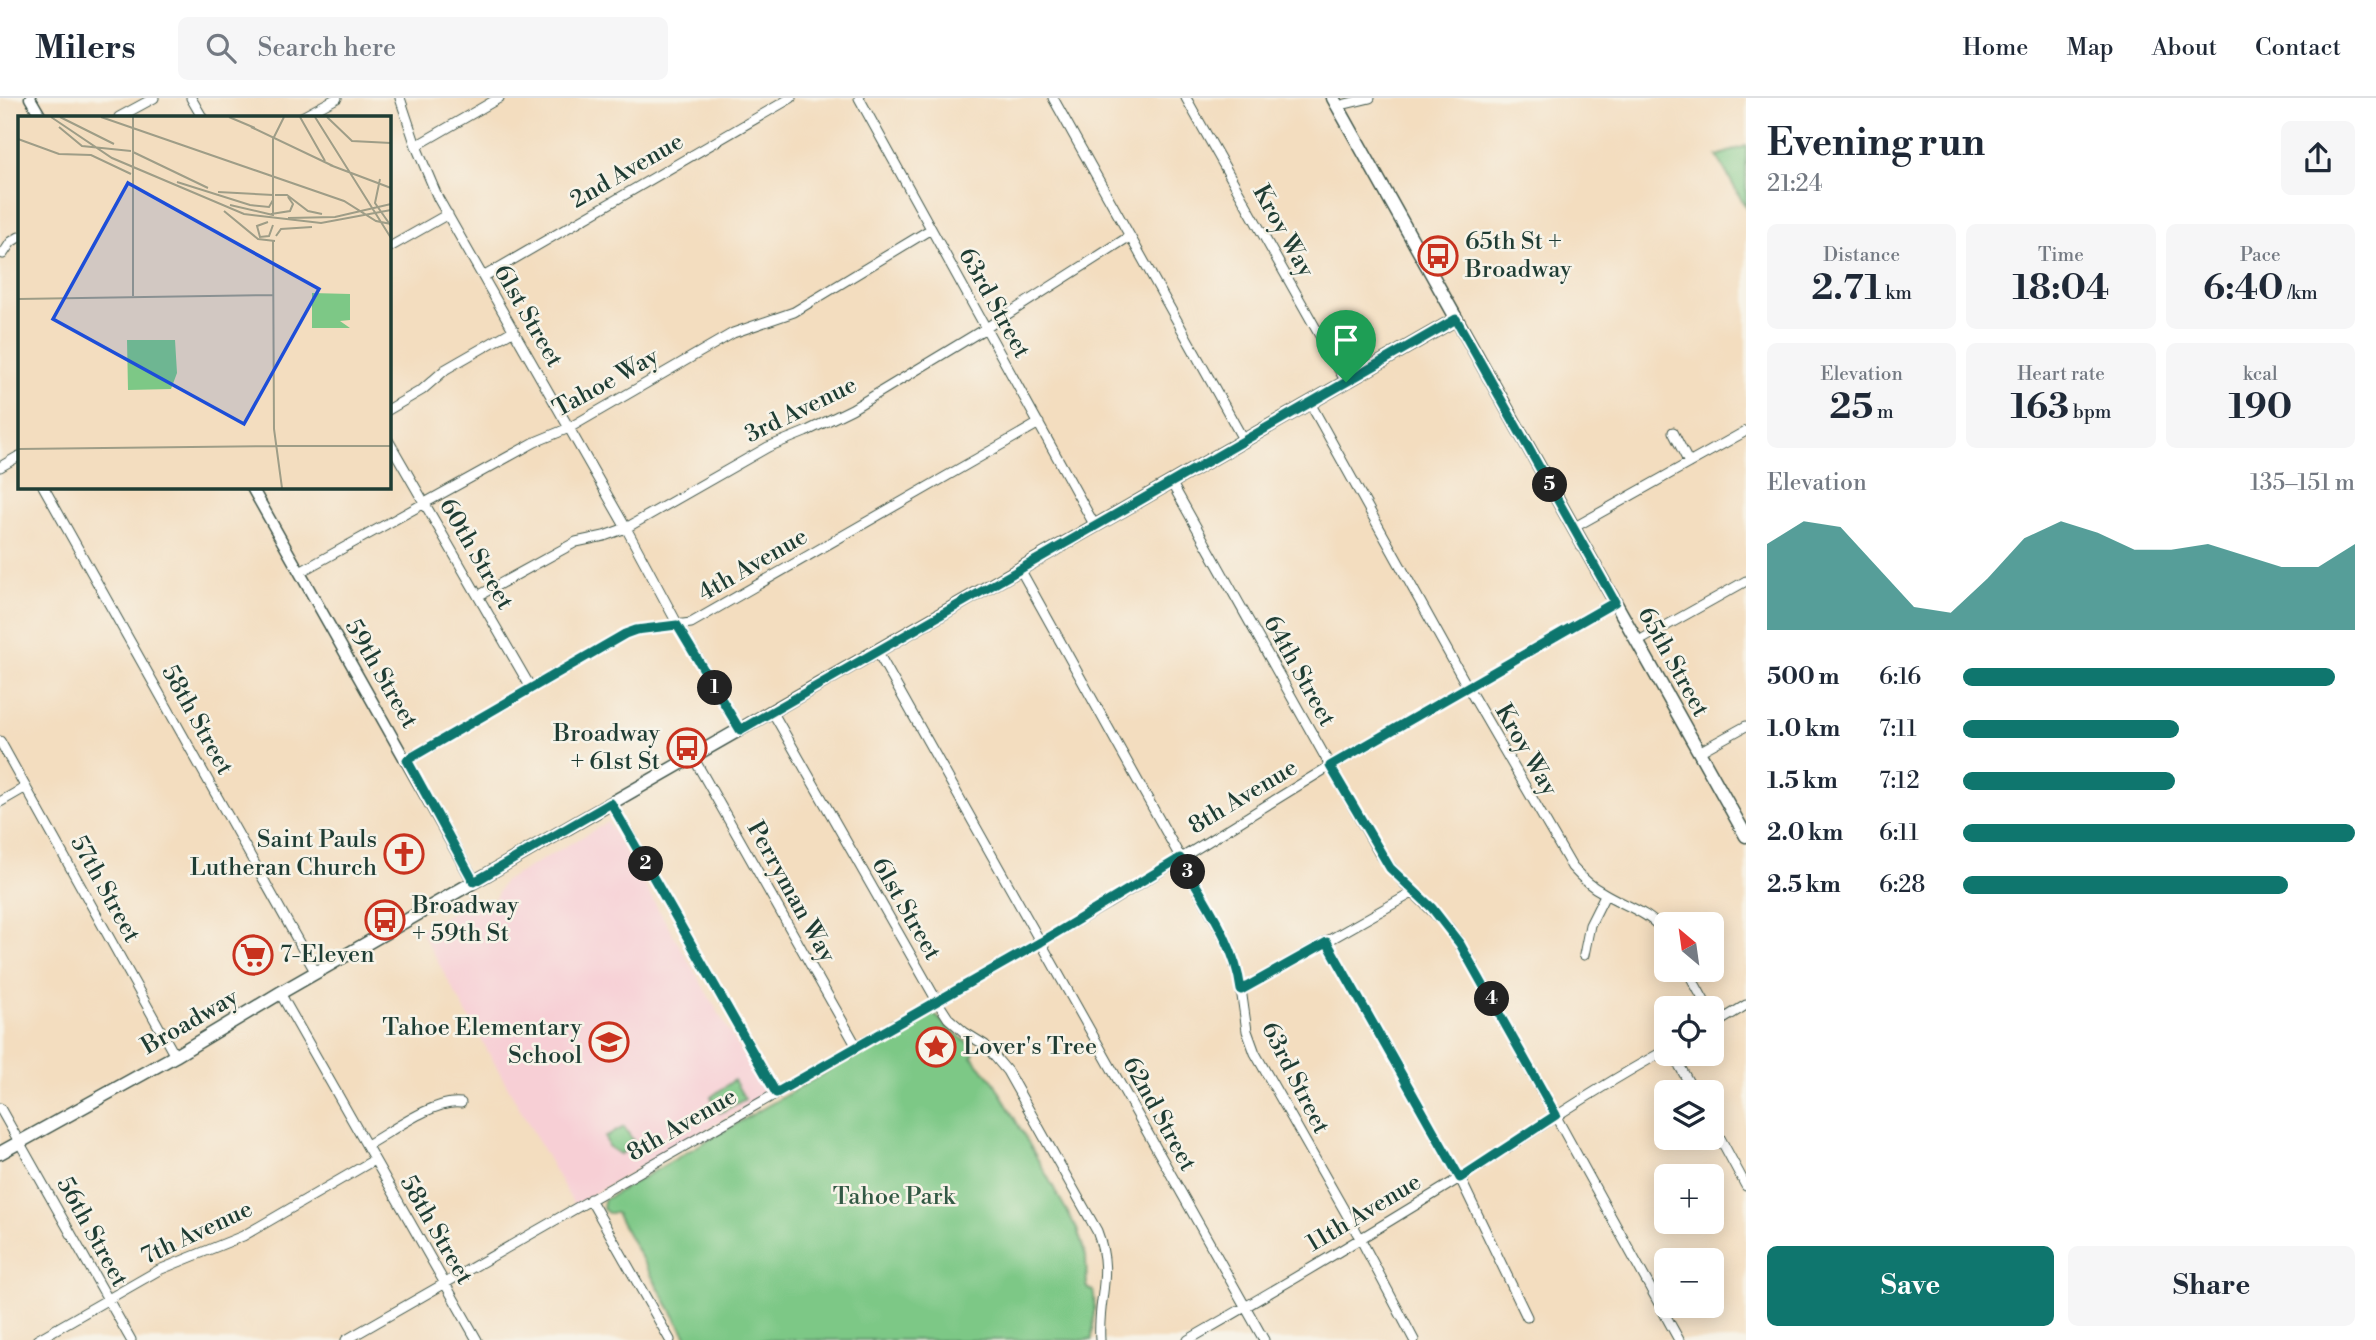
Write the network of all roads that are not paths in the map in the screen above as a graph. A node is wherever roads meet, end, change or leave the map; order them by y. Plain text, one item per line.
1 (30, 98) edge
2 (154, 98) edge
3 (191, 98) edge
4 (337, 98) edge
5 (401, 98) edge
6 (499, 98) edge
7 (791, 98) edge
8 (859, 98) edge
9 (1054, 98) edge
10 (1186, 98) edge
11 (1370, 98) edge
12 (1338, 100) edge
13 (40, 116) edge
14 (121, 116) edge
15 (201, 116) edge
16 (304, 116) edge
17 (416, 146) junction
18 (448, 214) junction
19 (932, 229) junction
20 (1130, 236) junction
21 (18, 238) edge
22 (390, 247) edge
23 (3, 254) dead end
24 (483, 277) junction
25 (1456, 319) junction
26 (986, 328) junction
27 (514, 330) junction
28 (1346, 382) junction
29 (1310, 403) junction
30 (390, 409) edge
31 (1038, 423) junction
32 (569, 428) junction
33 (1746, 431) edge
34 (1673, 432) dead end
35 (1244, 441) junction
36 (390, 443) edge
37 (0, 453) edge
38 (18, 457) edge
39 (1689, 463) junction
40 (3, 466) edge
41 (1171, 482) junction
42 (44, 488) edge
43 (252, 488) edge
44 (425, 503) junction
45 (1095, 526) junction
46 (626, 528) junction
47 (1573, 528) junction
48 (1020, 569) junction
49 (300, 572) junction
50 (1746, 581) edge
51 (478, 596) junction
52 (1615, 602) junction
53 (677, 625) junction
54 (1637, 642) junction
55 (877, 651) junction
56 (1467, 686) junction
57 (531, 688) junction
58 (772, 711) junction
59 (1746, 726) edge
60 (740, 730) junction
61 (0, 741) edge
62 (1699, 752) junction
63 (693, 757) junction
64 (407, 760) junction
65 (1330, 766) junction
66 (26, 787) junction
67 (0, 802) edge
68 (611, 803) junction
69 (1746, 836) edge
70 (1180, 858) junction
71 (474, 882) junction
72 (1414, 892) junction
73 (1605, 895) junction
74 (1654, 921) edge
75 (1041, 942) junction
76 (1327, 942) junction
77 (1584, 955) dead end
78 (316, 972) junction
79 (1241, 990) junction
80 (280, 993) junction
81 (937, 1002) junction
82 (1746, 1005) edge
83 (1724, 1019) edge
84 (857, 1046) junction
85 (175, 1056) junction
86 (1654, 1056) edge
87 (776, 1093) junction
88 (461, 1103) dead end
89 (0, 1108) edge
90 (1556, 1115) junction
91 (19, 1142) junction
92 (367, 1145) junction
93 (1724, 1145) edge
94 (0, 1153) edge
95 (374, 1160) junction
96 (1460, 1178) junction
97 (1746, 1186) edge
98 (590, 1199) junction
99 (1360, 1238) junction
100 (445, 1284) junction
101 (107, 1300) junction
102 (1245, 1307) junction
103 (1527, 1317) dead end
104 (37, 1340) edge
105 (131, 1340) edge
106 (346, 1340) edge
107 (477, 1340) edge
108 (670, 1340) edge
109 (1100, 1340) edge
110 (1188, 1340) edge
111 (1264, 1340) edge
112 (1414, 1340) edge
113 (1679, 1340) edge

1 - 13 street
2 - 14 street
3 - 15 street
4 - 16 street
5 - 17 street, 61st Street
6 - 17 street
7 - 24 street, 2nd Avenue
8 - 19 street, 63rd Street
9 - 20 street
10 - 28 street, Kroy Way
11 - 12 street
12 - 25 main road, 65th Street
17 - 18 street, 61st Street
18 - 22 street
18 - 24 street, 61st Street
19 - 26 street, 63rd Street
19 - 32 street, Tahoe Way
20 - 26 street, 3rd Avenue
20 - 35 street
21 - 23 street
24 - 27 street, 61st Street
25 - 28 main road, Broadway
25 - 47 main road, 65th Street
26 - 31 street, 63rd Street
26 - 46 street, 3rd Avenue
27 - 30 street
27 - 32 street, 61st Street
28 - 29 main road, Broadway
29 - 35 main road, Broadway
29 - 56 street, Kroy Way
31 - 45 street, 63rd Street
31 - 53 street, 4th Avenue
32 - 44 street, Tahoe Way
32 - 46 street, 61st Street
33 - 39 street
34 - 39 street
35 - 41 main road, Broadway
36 - 44 street, 60th Street
37 - 40 street
38 - 40 street
39 - 47 street
41 - 45 main road, Broadway
41 - 65 street, 64th Street
42 - 78 street, 58th Street
43 - 49 street, 59th Street
44 - 49 street, Tahoe Way
44 - 51 street, 60th Street
45 - 48 main road, Broadway
46 - 51 street, 3rd Avenue
46 - 53 street, 61st Street
47 - 52 main road, 65th Street
48 - 55 main road, Broadway
48 - 70 street, 63rd Street
49 - 64 street, 59th Street
50 - 54 street
51 - 57 street, 60th Street
52 - 54 main road, 65th Street
52 - 56 street, 8th Avenue
53 - 57 street, 4th Avenue
53 - 60 street, 61st Street
54 - 62 main road, 65th Street
55 - 58 main road, Broadway
55 - 75 street, 62nd Street
56 - 65 street, 8th Avenue
56 - 73 street, Kroy Way
57 - 64 street, 4th Avenue
58 - 60 main road, Broadway
58 - 81 street, 61st Street
59 - 62 street
60 - 63 main road, Broadway
61 - 66 street, 57th Street
62 - 69 main road, 65th Street
63 - 68 main road, Broadway
63 - 84 street, Perryman Way
64 - 71 street, 59th Street
65 - 70 street, 8th Avenue
65 - 72 street, 64th Street
66 - 67 street
66 - 85 street, 57th Street
68 - 71 main road, Broadway
68 - 87 street
70 - 75 street, 8th Avenue
70 - 79 street, 63rd Street
71 - 78 main road, Broadway
72 - 76 street
72 - 90 street, 64th Street
73 - 74 street, Kroy Way
73 - 77 street
75 - 81 street, 8th Avenue
75 - 102 street, 62nd Street
76 - 79 street
76 - 96 street
78 - 80 main road, Broadway
79 - 99 street, 63rd Street
80 - 85 main road, Broadway
80 - 92 street, 58th Street
81 - 84 street, 8th Avenue
81 - 109 street, 61st Street
82 - 83 street
84 - 87 street, 8th Avenue
85 - 91 main road, Broadway
86 - 90 street, 11th Avenue
87 - 98 street, 8th Avenue
88 - 92 street
89 - 91 street, 56th Street
90 - 96 street, 11th Avenue
90 - 113 street, 64th Street
91 - 94 main road, Broadway
91 - 101 street, 56th Street
92 - 95 street, 58th Street
93 - 97 street
95 - 100 street, 58th Street
95 - 101 street, 7th Avenue
96 - 99 street, 11th Avenue
96 - 103 street
98 - 100 street, 8th Avenue
98 - 108 street
99 - 102 street, 11th Avenue
99 - 112 street, 63rd Street
100 - 106 street, 8th Avenue
100 - 107 street, 58th Street
101 - 104 street, 7th Avenue
101 - 105 street, 56th Street
102 - 110 street, 11th Avenue
102 - 111 street, 62nd Street

